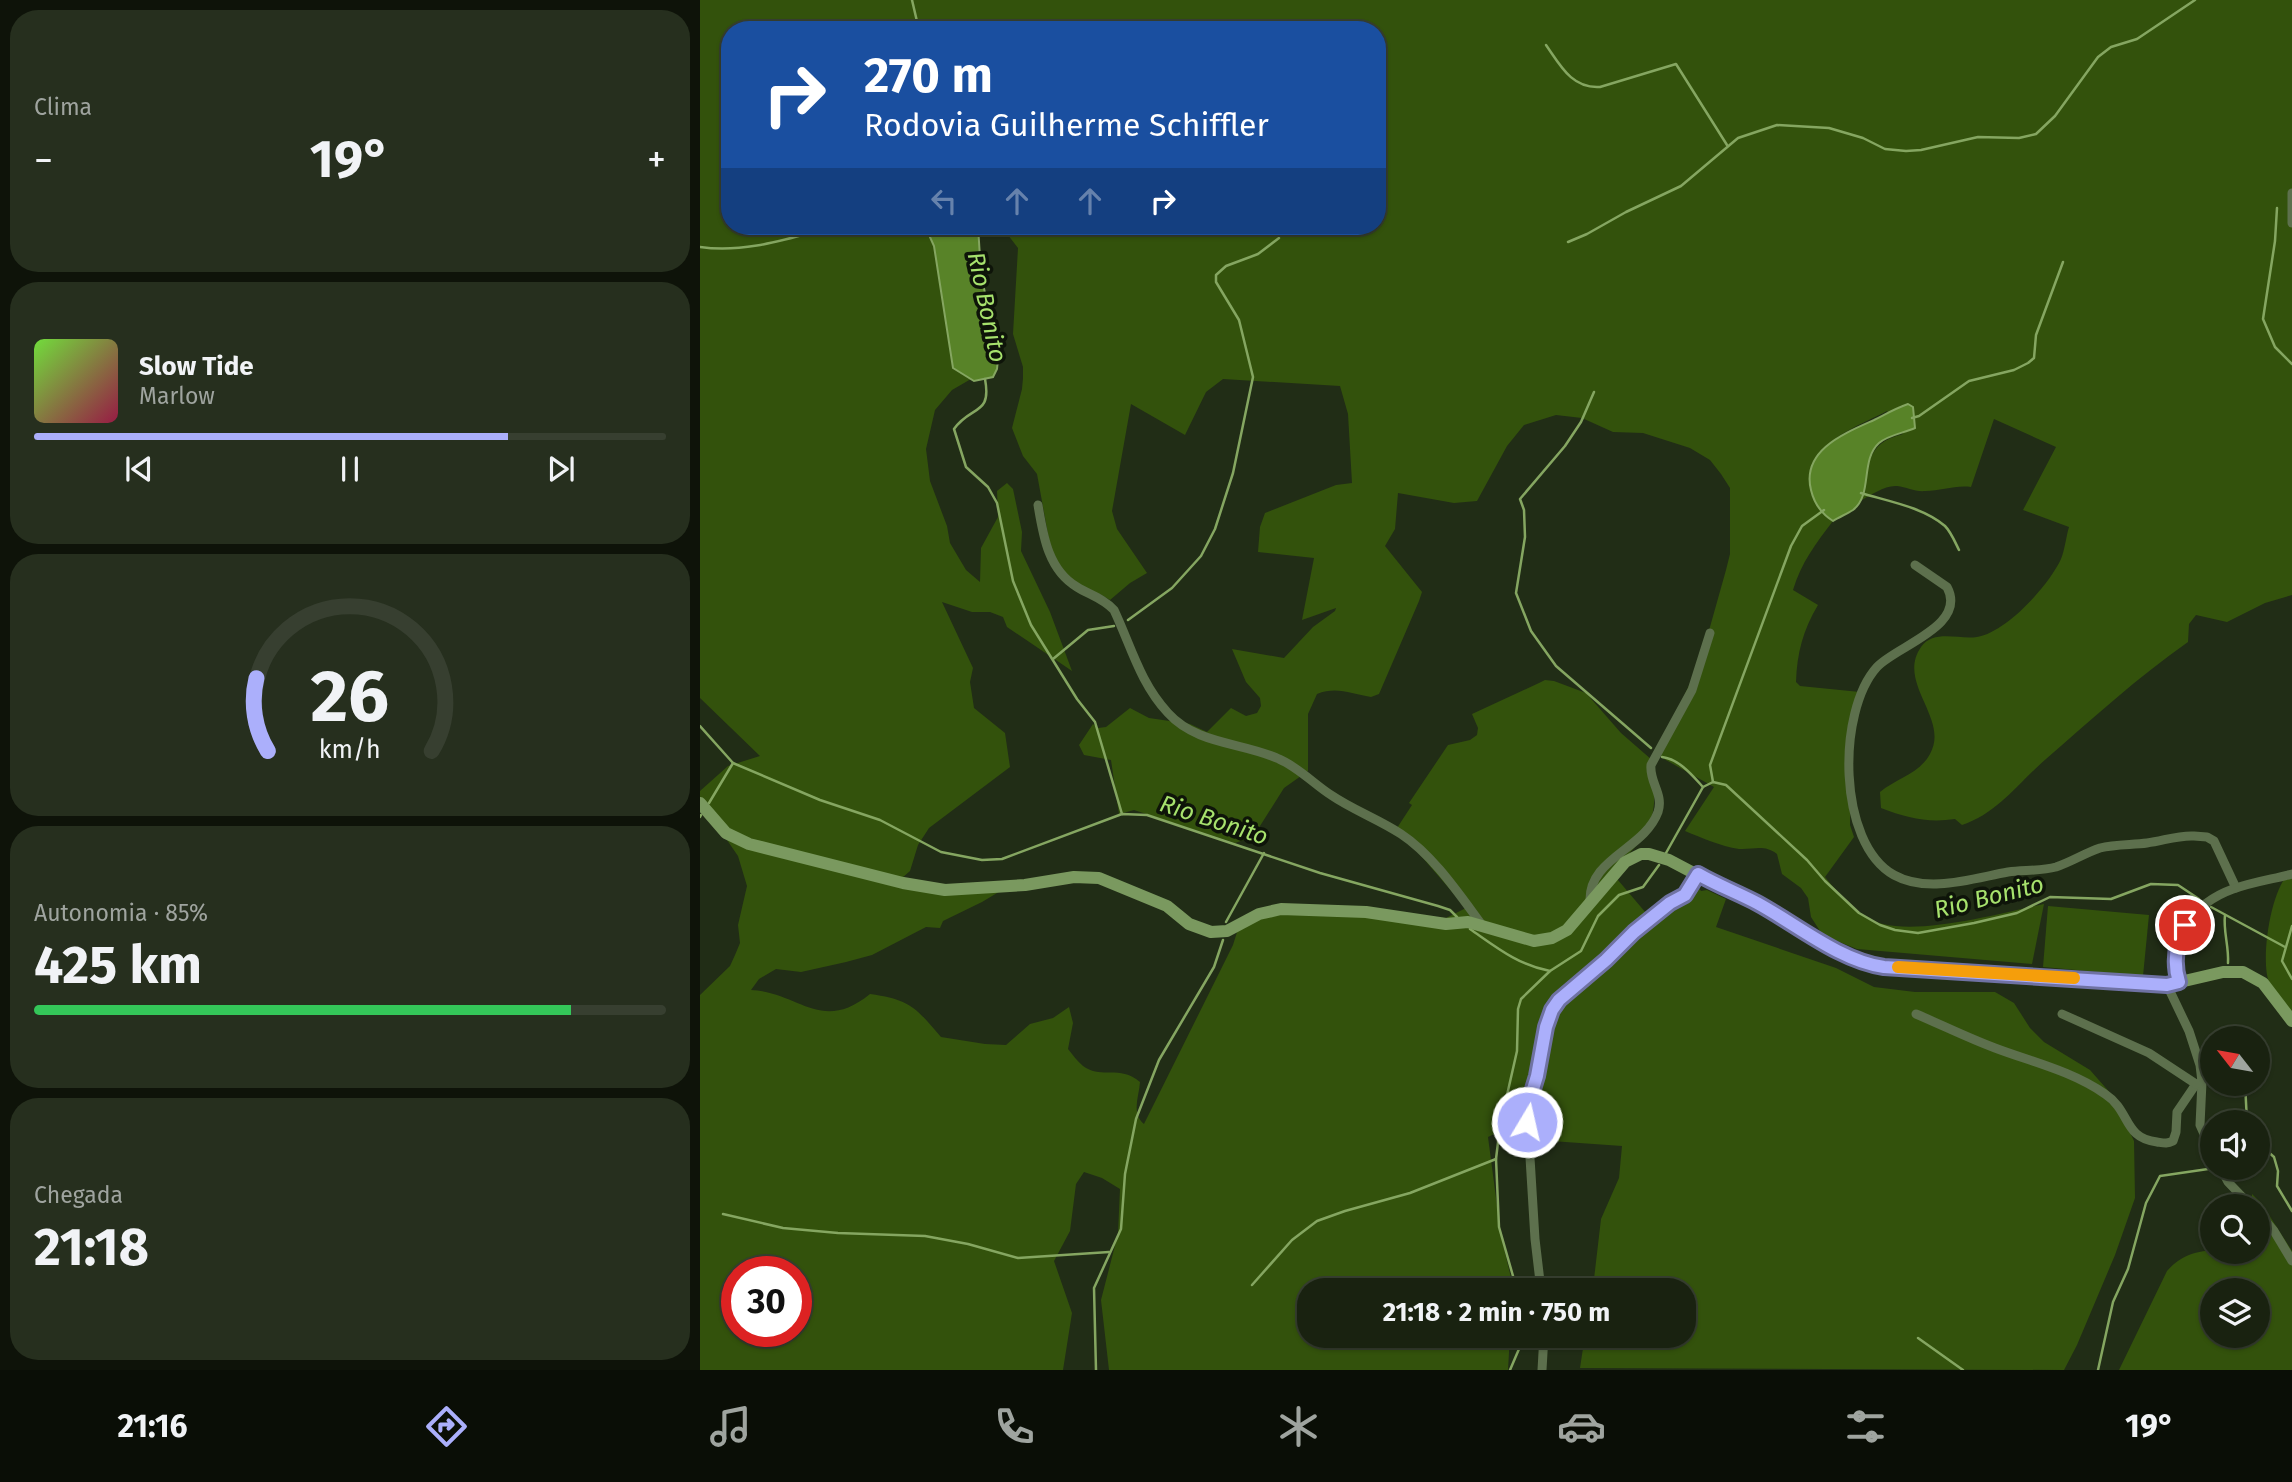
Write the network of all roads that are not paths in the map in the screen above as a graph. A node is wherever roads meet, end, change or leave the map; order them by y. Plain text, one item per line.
1 (2292, 193) edge
2 (2292, 223) edge
3 (1038, 505) dead end
4 (1914, 565) dead end
5 (1710, 633) dead end
6 (700, 803) edge
7 (1698, 874) junction
8 (2292, 874) edge
9 (2236, 888) junction
10 (1590, 902) junction
11 (1482, 925) junction
12 (2173, 984) junction
13 (1916, 1014) dead end
14 (2063, 1014) dead end
15 (2292, 1021) edge
16 (2199, 1083) junction
17 (2200, 1125) edge
18 (2227, 1180) edge
19 (2240, 1194) edge
20 (2270, 1226) edge
21 (2292, 1261) edge
22 (1540, 1278) edge
23 (1543, 1348) edge
24 (1542, 1370) edge

1 - 2 street
3 - 11 street
4 - 9 street
5 - 10 street
6 - 11 street
7 - 10 street
7 - 12 street
7 - 22 street
8 - 9 street
9 - 12 street
10 - 11 street
12 - 15 street
12 - 16 street
13 - 16 street
14 - 16 street
16 - 17 street
18 - 19 street
20 - 21 street
23 - 24 street

